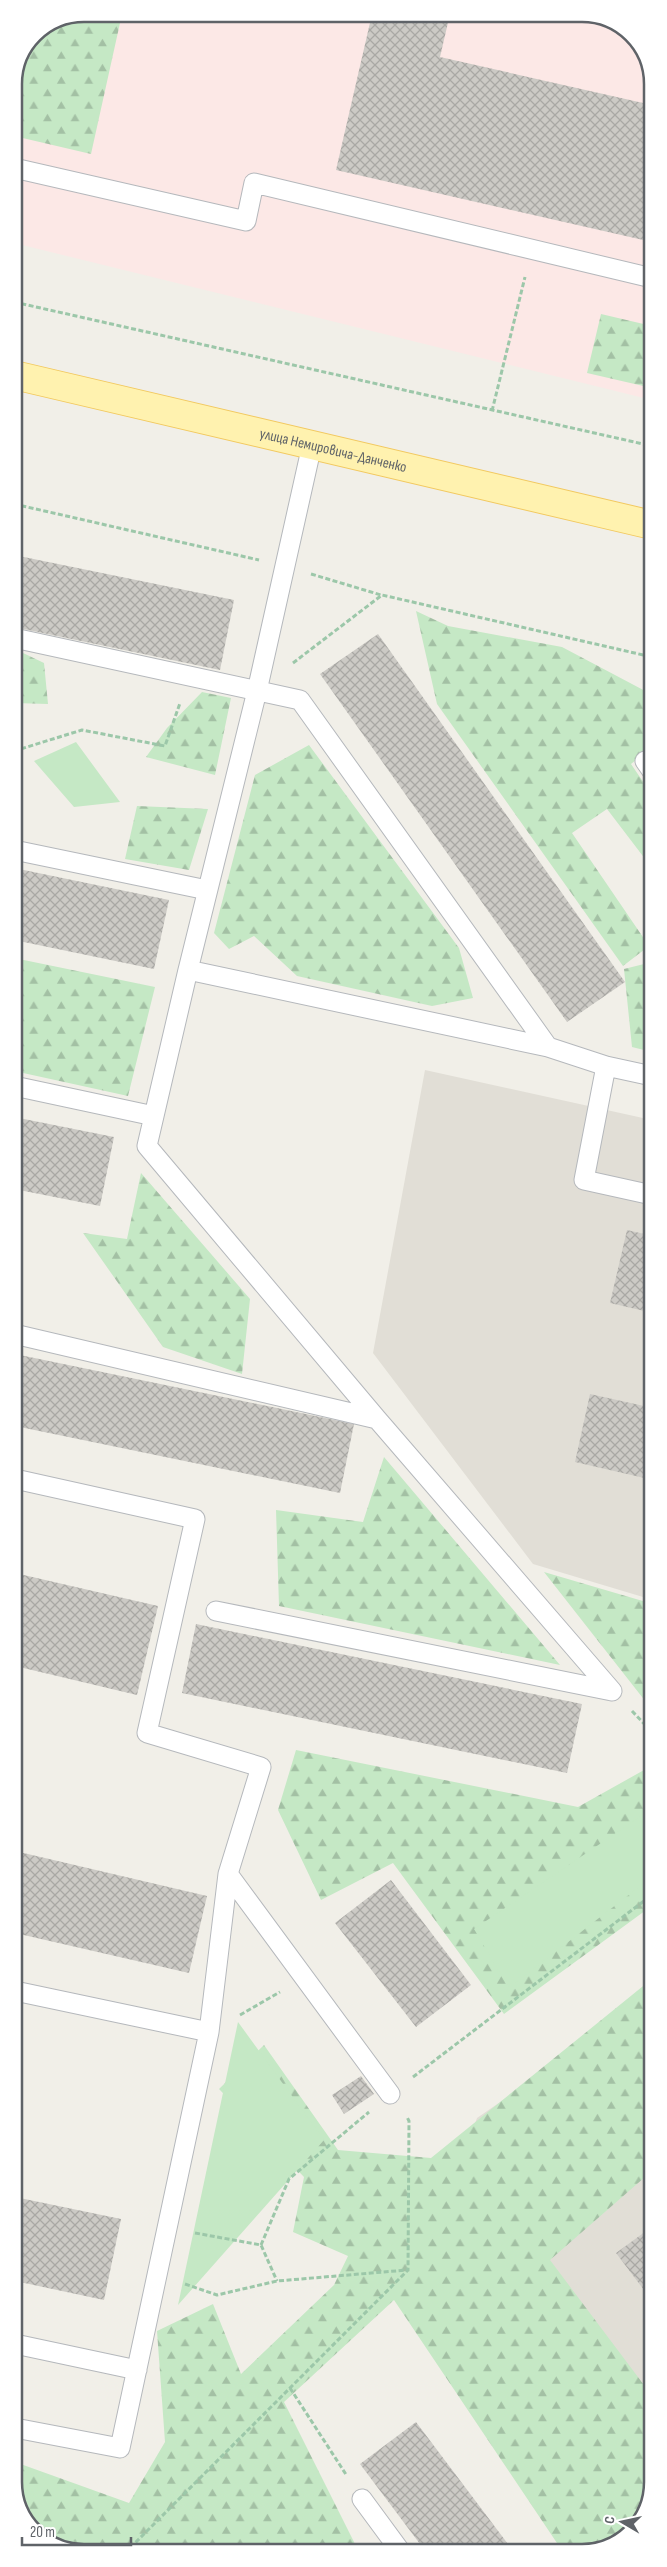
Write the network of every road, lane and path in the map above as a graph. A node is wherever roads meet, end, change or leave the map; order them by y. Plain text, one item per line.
1 (22, 170) edge
2 (532, 249) junction
3 (644, 276) edge
4 (22, 304) edge
5 (22, 377) edge
6 (492, 411) junction
7 (644, 444) edge
8 (312, 445) junction
9 (22, 506) edge
10 (644, 523) edge
11 (284, 566) junction
12 (382, 595) junction
13 (22, 640) edge
14 (644, 655) edge
15 (189, 677) junction
16 (257, 691) junction
17 (22, 749) edge
18 (22, 852) edge
19 (207, 890) junction
20 (188, 970) junction
21 (548, 1047) junction
22 (606, 1066) junction
23 (644, 1074) edge
24 (22, 1088) edge
25 (154, 1116) junction
26 (644, 1193) edge
27 (22, 1336) edge
28 (377, 1419) junction
29 (22, 1480) edge
30 (216, 1611) dead end
31 (228, 1874) junction
32 (644, 1901) edge
33 (305, 1978) junction
34 (22, 1992) edge
35 (209, 2032) junction
36 (390, 2094) junction
37 (168, 2229) junction
38 (261, 2244) junction
39 (408, 2270) junction
40 (158, 2274) junction
41 (277, 2281) junction
42 (22, 2345) edge
43 (137, 2370) junction
44 (290, 2388) junction
45 (22, 2429) edge
46 (362, 2499) joint
47 (134, 2544) edge
48 (395, 2544) edge

1 - 2 lane
2 - 3 lane
2 - 6 path
4 - 6 path
5 - 8 main road, улица Немировича-Данченко
6 - 7 path
8 - 10 main road, улица Немировича-Данченко
8 - 11 lane
9 - 11 path
11 - 12 path
11 - 16 lane
12 - 14 path
12 - 16 path
13 - 15 lane
15 - 16 lane
15 - 17 path
16 - 19 lane
16 - 21 lane
18 - 19 lane
19 - 20 lane
20 - 21 lane
20 - 25 lane
21 - 22 lane
22 - 23 lane
22 - 26 lane
24 - 25 lane
25 - 28 lane
27 - 28 lane
28 - 30 lane
29 - 31 lane
31 - 33 lane
31 - 35 lane
32 - 36 path
33 - 35 path
33 - 36 lane
34 - 35 lane
35 - 37 lane
36 - 38 path
36 - 39 path
37 - 38 path
37 - 40 lane
38 - 41 path
39 - 41 path
39 - 44 path
40 - 41 path
40 - 43 lane
42 - 43 lane
43 - 45 lane
44 - 46 path
44 - 47 path
46 - 48 lane

